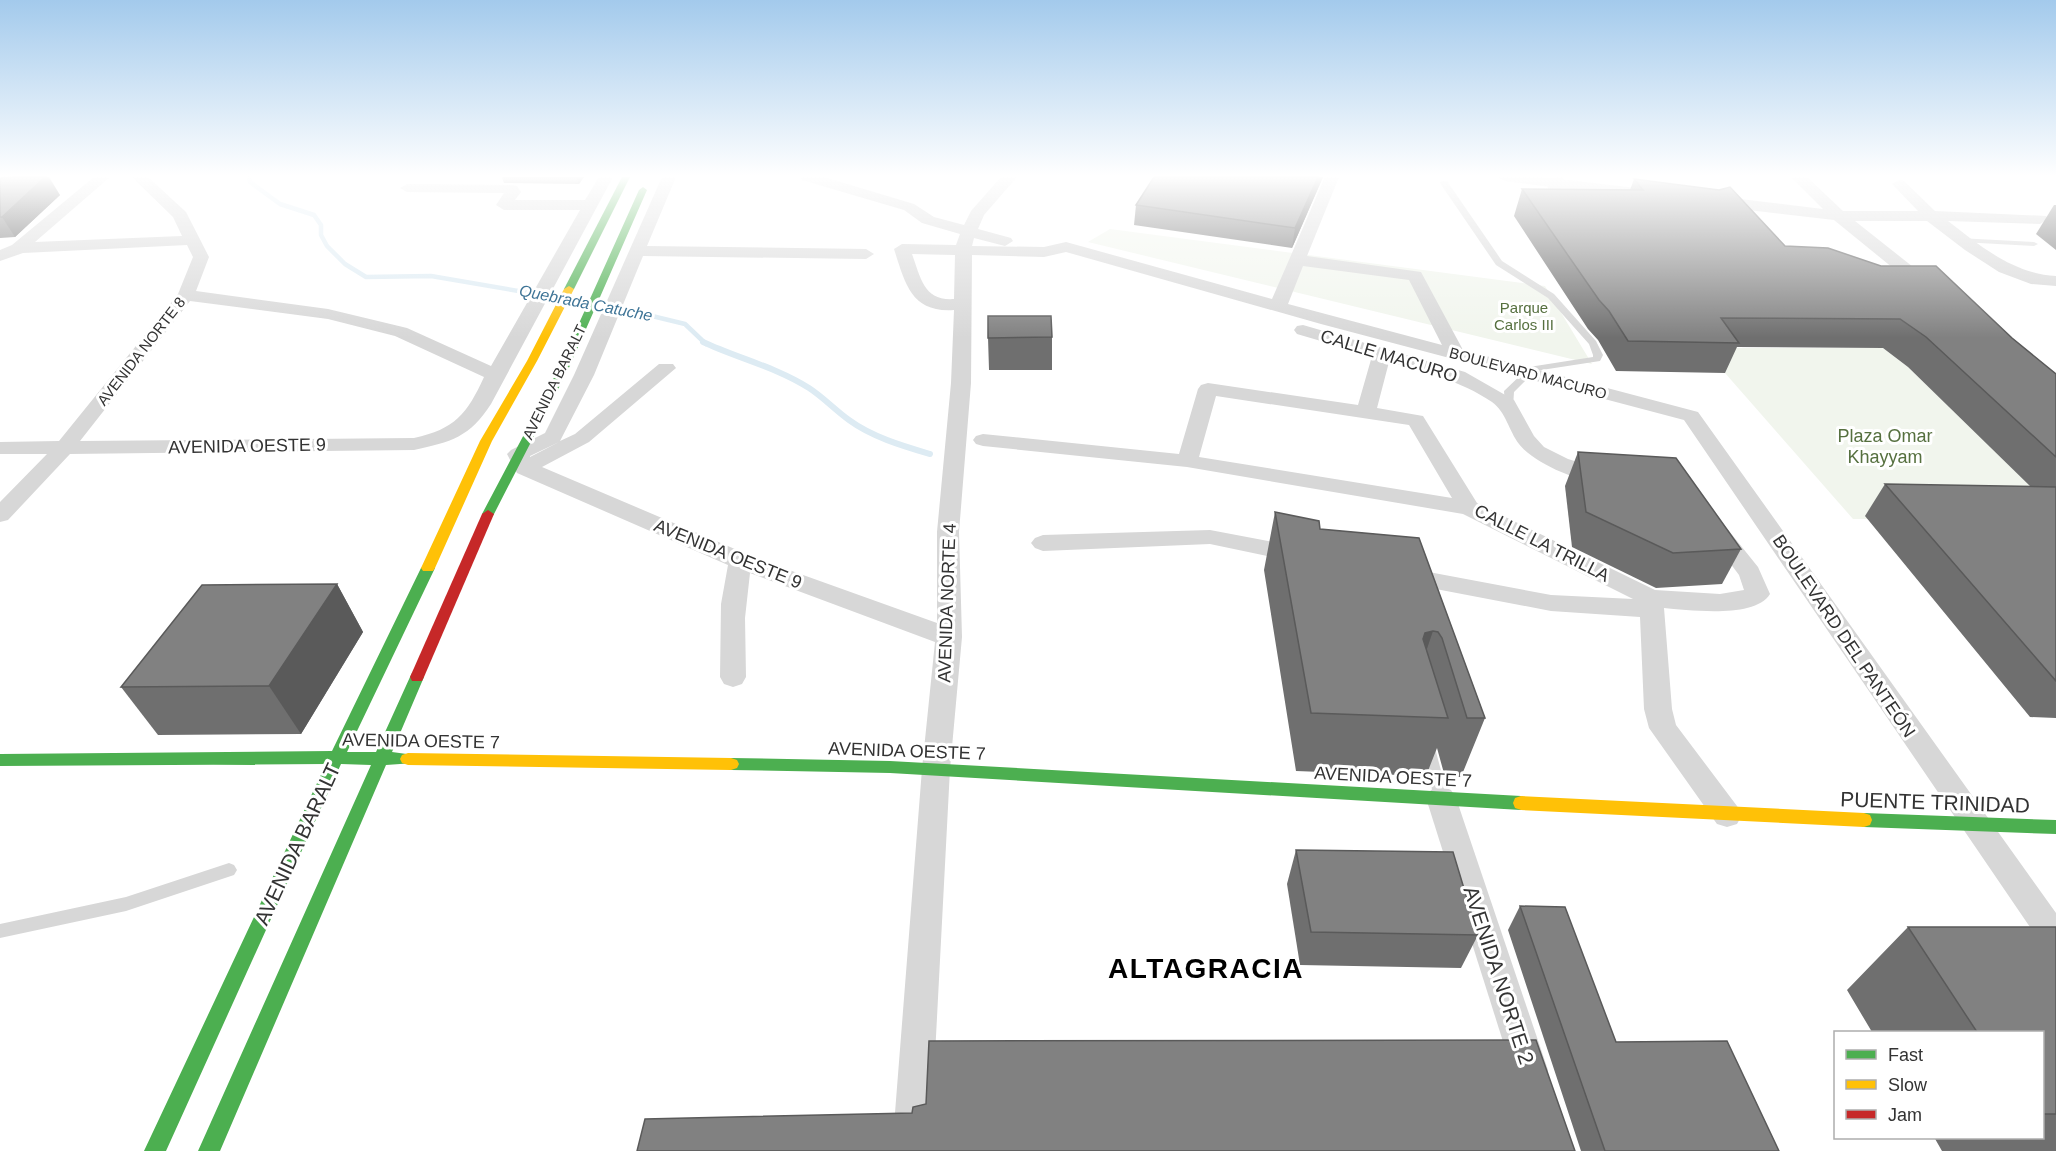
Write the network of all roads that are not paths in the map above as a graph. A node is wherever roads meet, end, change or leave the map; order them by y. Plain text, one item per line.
1 (39, 231) edge
2 (189, 231) edge
3 (576, 231) edge
4 (599, 231) edge
5 (625, 231) edge
6 (646, 231) edge
7 (957, 231) edge
8 (969, 231) edge
9 (1310, 231) edge
10 (1477, 231) edge
11 (1857, 231) edge
12 (1949, 231) edge
13 (194, 240) junction
14 (1961, 240) junction
15 (990, 243) junction
16 (2034, 244) dead end
17 (19, 248) junction
18 (1044, 252) junction
19 (866, 254) dead end
20 (0, 256) edge
21 (635, 257) junction
22 (1298, 260) junction
23 (0, 262) edge
24 (2056, 281) edge
25 (186, 295) junction
26 (1937, 296) edge
27 (964, 304) junction
28 (1278, 306) junction
29 (1382, 354) junction
30 (1456, 354) junction
31 (666, 368) dead end
32 (1528, 373) junction
33 (495, 375) junction
34 (1509, 405) junction
35 (481, 408) junction
36 (1366, 412) junction
37 (983, 440) dead end
38 (486, 441) junction
39 (0, 448) edge
40 (64, 448) junction
41 (522, 461) junction
42 (1187, 461) junction
43 (1618, 479) edge
44 (1737, 479) joint
45 (1469, 508) junction
46 (0, 514) edge
47 (1703, 514) edge
48 (1043, 543) dead end
49 (741, 561) junction
50 (1327, 561) edge
51 (1385, 572) edge
52 (1652, 604) junction
53 (948, 637) junction
54 (733, 677) dead end
55 (1422, 730) edge
56 (337, 758) junction
57 (380, 759) junction
58 (0, 760) edge
59 (936, 769) junction
60 (1442, 798) junction
61 (1726, 815) junction
62 (1812, 819) joint
63 (2056, 827) edge
64 (229, 870) dead end
65 (0, 930) edge
66 (2056, 939) edge
67 (1539, 1095) edge
68 (905, 1132) edge
69 (155, 1151) edge
70 (209, 1151) edge

1 - 17 street
2 - 13 street, AVENIDA NORTE 8
3 - 33 street
4 - 38 main road, AVENIDA BARALT
5 - 41 main road, AVENIDA BARALT
6 - 21 street, AVENIDA BARALT
7 - 15 street
8 - 27 street, AVENIDA NORTE 4
9 - 22 street
10 - 32 lane
11 - 26 street
12 - 14 street
13 - 17 street
13 - 25 street, AVENIDA NORTE 8
14 - 16 lane
14 - 24 street
15 - 18 street
15 - 27 street
17 - 20 street
17 - 23 street
18 - 28 street, BOULEVARD MACURO
18 - 29 street, CALLE MACURO
19 - 21 street
21 - 41 street, AVENIDA BARALT
22 - 28 street
22 - 30 street
25 - 33 street
25 - 40 street, AVENIDA NORTE 8
27 - 53 street, AVENIDA NORTE 4
28 - 30 street, BOULEVARD MACURO
29 - 34 street, CALLE MACURO
29 - 36 street
30 - 32 street, BOULEVARD MACURO
31 - 41 street
32 - 34 lane
32 - 44 street, BOULEVARD MACURO
33 - 35 street
34 - 43 street
35 - 38 street, AVENIDA BARALT
35 - 40 street, AVENIDA OESTE 9
36 - 42 street, CALLE LA TRILLA
36 - 45 street, CALLE LA TRILLA
37 - 42 street
38 - 56 main road, AVENIDA BARALT
39 - 40 street, AVENIDA OESTE 9
40 - 46 street, AVENIDA NORTE 8
41 - 49 street, AVENIDA OESTE 9
41 - 57 main road, AVENIDA BARALT
42 - 45 street
44 - 66 street, BOULEVARD DEL PANTEÓN
45 - 52 street, CALLE LA TRILLA
47 - 52 street
48 - 50 street
49 - 53 street, AVENIDA OESTE 9
49 - 54 street
51 - 52 street
52 - 61 street
53 - 59 street, AVENIDA NORTE 4
55 - 60 lane
56 - 57 main road, AVENIDA OESTE 7
56 - 58 main road, AVENIDA OESTE 7
56 - 69 main road, AVENIDA BARALT
57 - 59 main road, AVENIDA OESTE 7
57 - 70 main road, AVENIDA BARALT
59 - 60 main road, AVENIDA OESTE 7
59 - 68 street, AVENIDA NORTE 4
60 - 61 main road, AVENIDA OESTE 7
60 - 67 street, AVENIDA NORTE 2
61 - 62 main road, AVENIDA OESTE 7
62 - 63 main road, PUENTE TRINIDAD
64 - 65 lane

